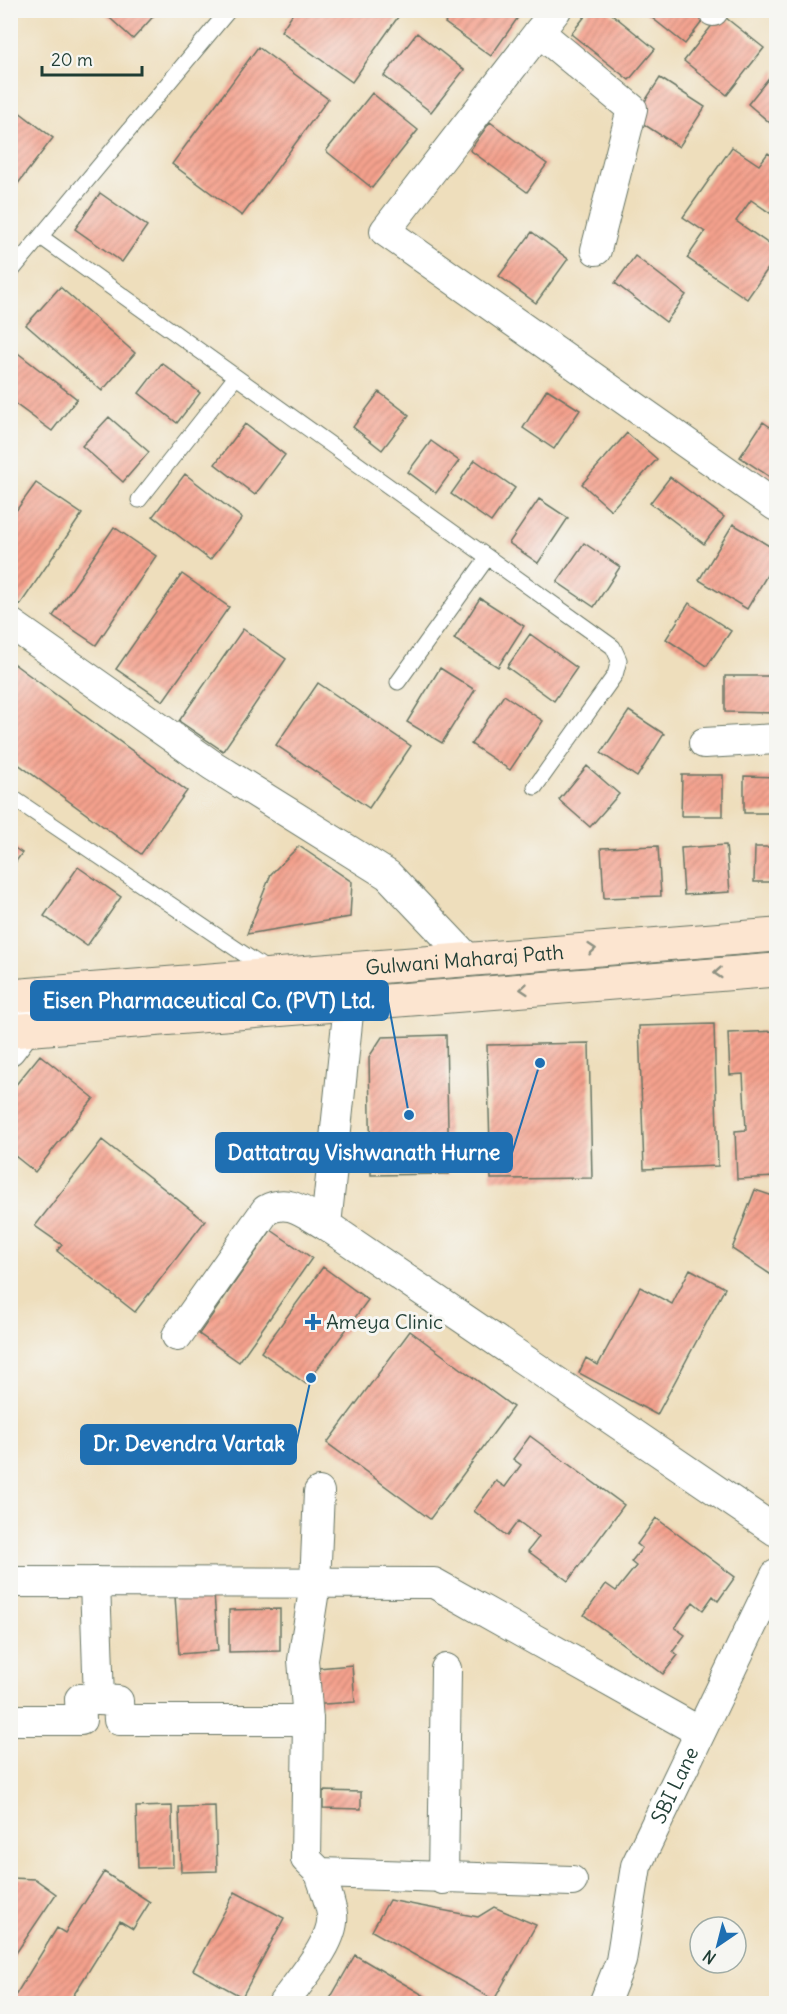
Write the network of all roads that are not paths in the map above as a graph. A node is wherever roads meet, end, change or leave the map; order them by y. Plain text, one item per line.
1 (230, 10) edge
2 (548, 21) edge
3 (40, 237) junction
4 (596, 250) dead end
5 (10, 273) edge
6 (235, 378) junction
7 (139, 500) dead end
8 (777, 506) edge
9 (487, 558) junction
10 (10, 623) edge
11 (398, 682) dead end
12 (777, 739) edge
13 (704, 743) dead end
14 (535, 788) dead end
15 (10, 796) edge
16 (777, 935) edge
17 (468, 959) junction
18 (344, 969) junction
19 (777, 970) edge
20 (274, 975) junction
21 (17, 995) edge
22 (349, 1004) junction
23 (16, 1037) edge
24 (326, 1226) junction
25 (177, 1336) dead end
26 (319, 1492) dead end
27 (777, 1531) edge
28 (777, 1575) edge
29 (10, 1581) edge
30 (95, 1582) junction
31 (315, 1584) junction
32 (446, 1668) dead end
33 (99, 1700) junction
34 (10, 1720) edge
35 (308, 1720) junction
36 (700, 1732) junction
37 (321, 1873) junction
38 (443, 1879) junction
39 (572, 1881) dead end
40 (283, 2004) edge
41 (604, 2004) edge

1 - 3 lane
2 - 4 street
2 - 8 street
3 - 5 lane
3 - 6 lane
6 - 7 lane
6 - 9 lane
9 - 11 lane
9 - 14 lane
10 - 17 street
12 - 13 street
15 - 20 lane
17 -> 16 street, Gulwani Maharaj Path
17 - 18 street, Gulwani Maharaj Path
18 - 20 street, Gulwani Maharaj Path
18 - 22 street
19 -> 22 street, Gulwani Maharaj Path
20 - 21 street, Gulwani Maharaj Path
21 - 23 street
22 - 23 street, Gulwani Maharaj Path
22 - 24 street
24 - 25 street
24 - 27 street
26 - 31 street
28 - 36 street, SBI Lane
29 - 30 street
30 - 31 street
30 - 33 street
31 - 35 street
31 - 36 street
32 - 38 street
33 - 34 street
33 - 35 street
35 - 37 street
36 - 41 street, SBI Lane
37 - 38 street
37 - 40 street
38 - 39 street

